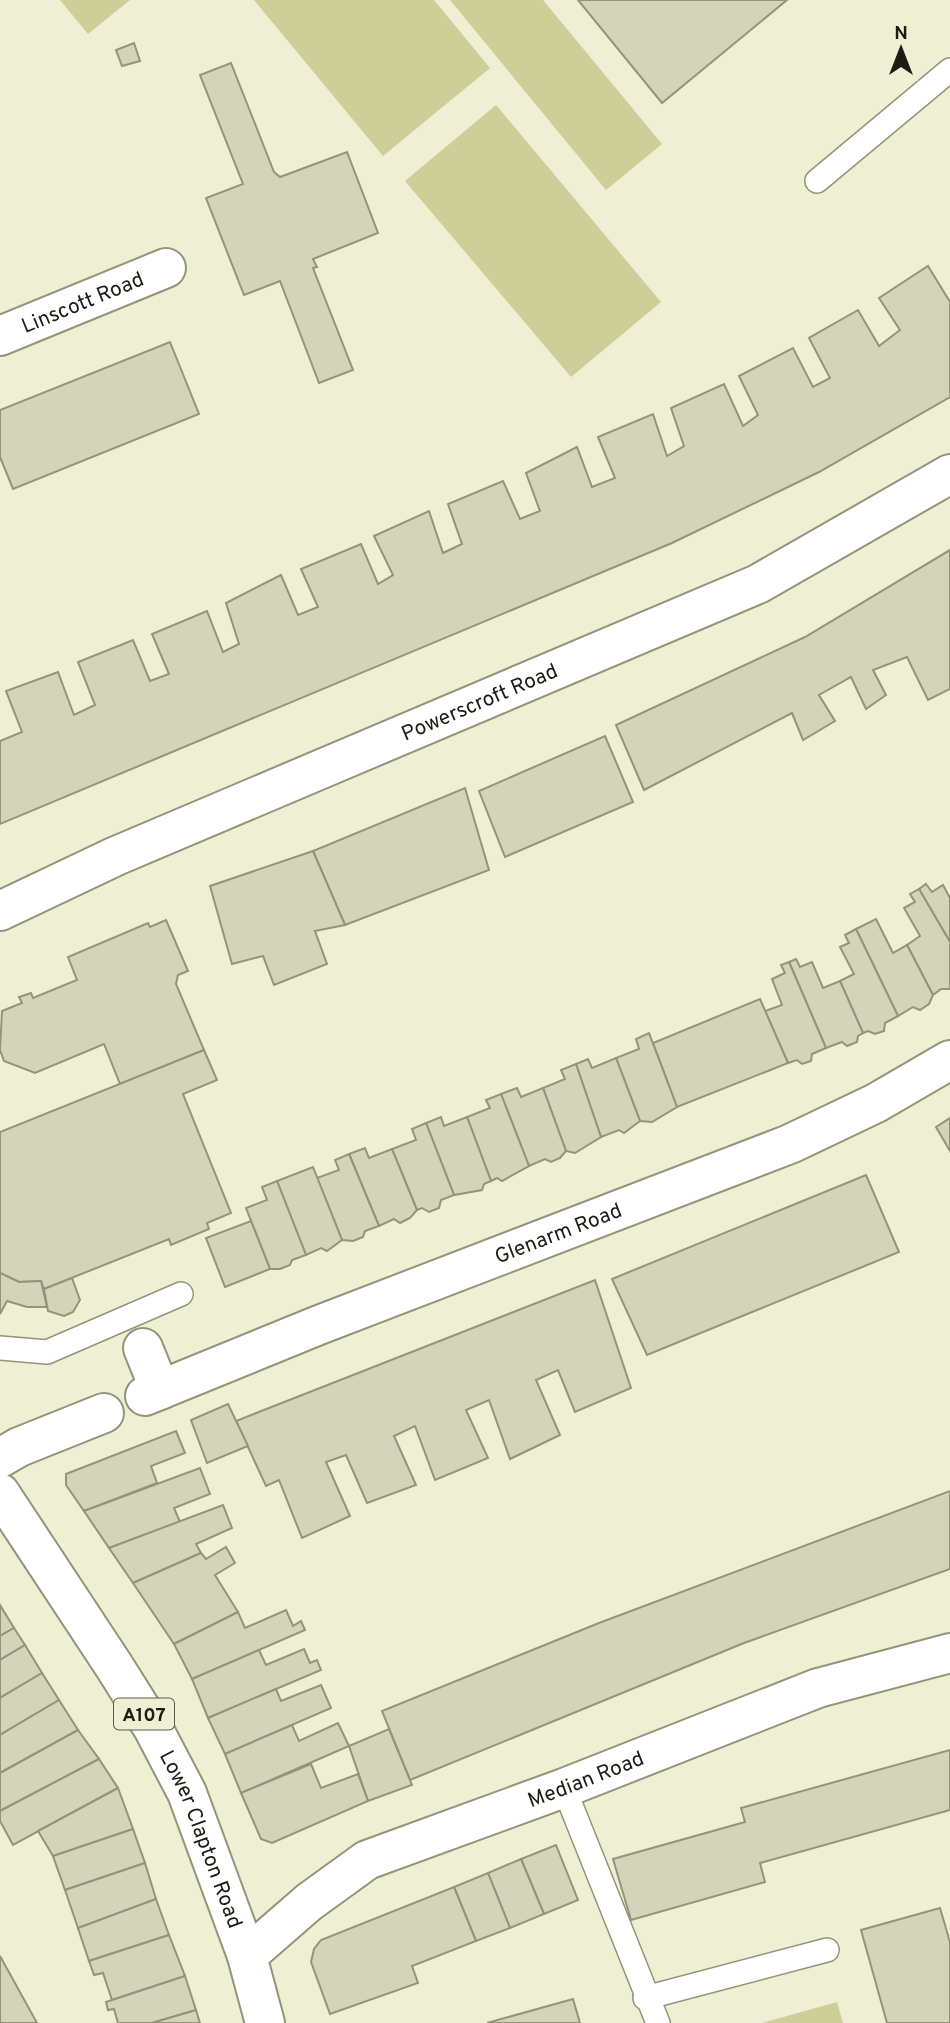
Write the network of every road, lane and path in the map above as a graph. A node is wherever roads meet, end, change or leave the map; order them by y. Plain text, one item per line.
1 (950, 70) edge
2 (817, 181) dead end
3 (166, 268) dead end
4 (0, 335) edge
5 (950, 474) edge
6 (0, 911) edge
7 (950, 1060) edge
8 (181, 1294) dead end
9 (142, 1348) dead end
10 (0, 1349) edge
11 (104, 1413) dead end
12 (0, 1458) edge
13 (0, 1493) edge
14 (950, 1653) edge
15 (564, 1787) junction
16 (827, 1950) dead end
17 (247, 1956) junction
18 (645, 1998) junction
19 (265, 2023) edge
20 (658, 2023) edge

1 - 2 lane
3 - 4 main road, Linscott Road
5 - 6 main road, Powerscroft Road
7 - 9 main road, Glenarm Road
8 - 10 lane
11 - 12 main road
13 - 17 main road, Lower Clapton Road / A107
14 - 15 main road, Median Road
15 - 17 main road, Median Road
15 - 18 lane
16 - 18 lane
17 - 19 main road, Lower Clapton Road / A107
18 - 20 lane

